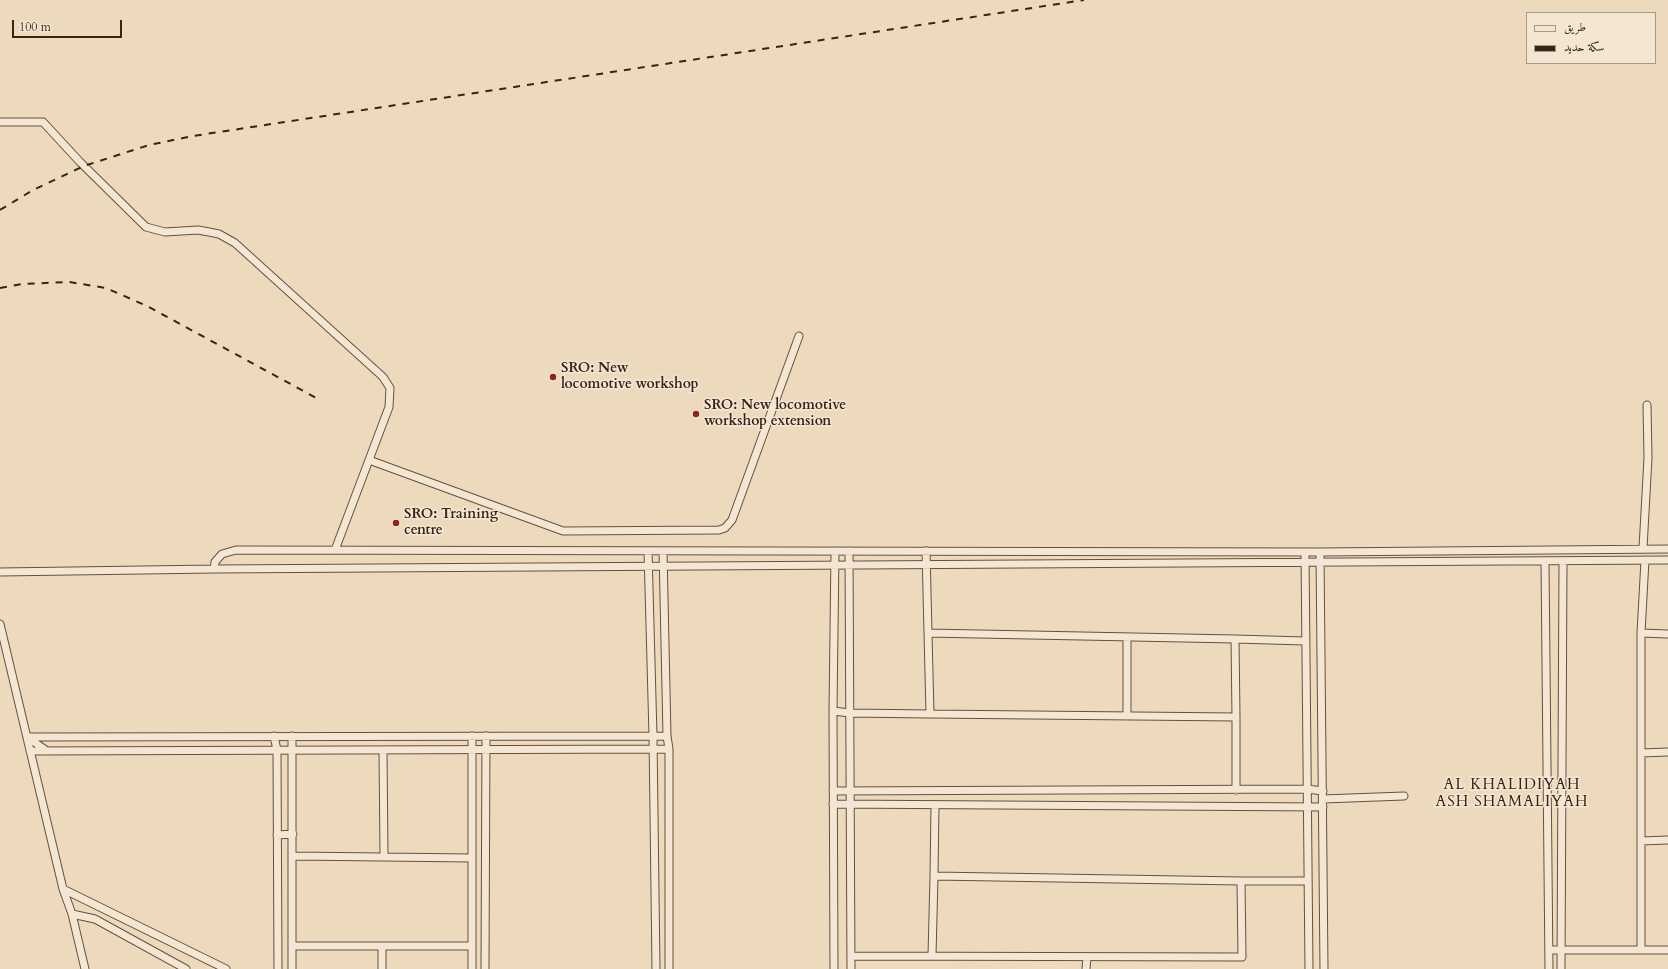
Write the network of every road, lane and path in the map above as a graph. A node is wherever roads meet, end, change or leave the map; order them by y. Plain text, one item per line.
1 (0, 122) edge
2 (799, 336) dead end
3 (1647, 406) dead end
4 (369, 460) junction
5 (1643, 548) junction
6 (1668, 549) edge
7 (335, 550) junction
8 (648, 551) junction
9 (663, 551) junction
10 (835, 551) junction
11 (849, 551) junction
12 (926, 551) junction
13 (1304, 552) junction
14 (1320, 552) junction
15 (1645, 560) junction
16 (1668, 560) edge
17 (1545, 561) junction
18 (1563, 561) junction
19 (1305, 563) junction
20 (1321, 563) junction
21 (926, 565) junction
22 (835, 566) junction
23 (849, 566) junction
24 (648, 567) junction
25 (663, 567) junction
26 (214, 569) junction
27 (0, 572) edge
28 (0, 624) edge
29 (928, 633) junction
30 (1641, 633) junction
31 (1668, 634) edge
32 (1127, 637) junction
33 (1235, 639) junction
34 (1305, 641) junction
35 (833, 711) junction
36 (850, 713) junction
37 (930, 714) junction
38 (1127, 716) junction
39 (1236, 717) junction
40 (274, 736) junction
41 (292, 736) junction
42 (472, 736) junction
43 (486, 736) junction
44 (654, 736) junction
45 (667, 736) junction
46 (27, 737) junction
47 (653, 749) junction
48 (669, 749) junction
49 (277, 750) junction
50 (293, 750) junction
51 (383, 750) junction
52 (472, 750) junction
53 (485, 750) junction
54 (30, 751) junction
55 (47, 751) junction
56 (1668, 752) edge
57 (1641, 753) junction
58 (1307, 789) junction
59 (1236, 790) junction
60 (833, 791) junction
61 (1322, 791) junction
62 (850, 792) junction
63 (1404, 796) dead end
64 (1323, 803) junction
65 (833, 804) junction
66 (1307, 805) junction
67 (850, 806) junction
68 (935, 806) junction
69 (277, 834) junction
70 (293, 834) junction
71 (1668, 840) edge
72 (1641, 841) junction
73 (293, 856) junction
74 (384, 857) junction
75 (472, 858) junction
76 (934, 876) junction
77 (1241, 881) junction
78 (1308, 881) junction
79 (63, 889) junction
80 (72, 914) junction
81 (293, 946) junction
82 (382, 946) junction
83 (472, 946) junction
84 (1549, 950) junction
85 (1561, 950) junction
86 (1641, 950) junction
87 (1668, 950) edge
88 (851, 956) junction
89 (932, 956) junction
90 (1087, 957) junction
91 (85, 969) edge
92 (186, 969) edge
93 (226, 969) edge
94 (278, 969) edge
95 (292, 969) edge
96 (382, 969) edge
97 (472, 969) edge
98 (485, 969) edge
99 (656, 969) edge
100 (669, 969) edge
101 (834, 969) edge
102 (851, 969) edge
103 (1086, 969) edge
104 (1309, 969) edge
105 (1324, 969) edge
106 (1549, 969) edge
107 (1561, 969) edge

1 - 4 street
2 - 4 street
3 - 5 street
4 - 7 street
5 - 6 street
5 - 14 street
7 - 8 street
7 - 26 street
8 - 9 street
8 - 24 street
9 - 10 street
9 - 25 street
10 - 11 street
10 - 22 street
11 - 12 street
11 - 23 street
12 - 13 street
12 - 21 street
13 - 14 street
13 - 19 street
14 - 20 street
15 - 16 street
15 - 18 street
15 - 30 street
17 - 18 street
17 - 20 street
17 - 84 street
18 - 85 street
19 - 20 street
19 - 21 street
19 - 34 street
20 - 61 street
21 - 23 street
21 - 29 street
22 - 23 street
22 - 25 street
22 - 35 street
23 - 36 street
24 - 25 street
24 - 26 street
24 - 44 street
25 - 45 street
26 - 27 street
28 - 46 street
29 - 32 street
29 - 37 street
30 - 31 street
30 - 57 street
32 - 33 street
32 - 38 street
33 - 34 street
33 - 39 street
34 - 58 street
35 - 36 street
35 - 60 street
36 - 37 street
36 - 62 street
37 - 38 street
38 - 39 street
39 - 59 street
40 - 41 street
40 - 46 street
40 - 49 street
41 - 42 street
41 - 50 street
42 - 43 street
42 - 52 street
43 - 44 street
43 - 53 street
44 - 45 street
44 - 47 street
45 - 48 street
46 - 54 street
46 - 55 street
47 - 48 street
47 - 53 street
47 - 99 street
48 - 100 street
49 - 50 street
49 - 55 street
49 - 69 street
50 - 51 street
50 - 70 street
51 - 52 street
51 - 74 street
52 - 53 street
52 - 75 street
53 - 98 street
54 - 55 street
54 - 79 street
56 - 57 street
57 - 72 street
58 - 59 street
58 - 61 street
58 - 66 street
59 - 62 street
60 - 62 street
60 - 65 street
61 - 64 street
62 - 67 street
63 - 64 street
64 - 66 street
64 - 105 street
65 - 67 street
65 - 101 street
66 - 68 street
66 - 78 street
67 - 68 street
67 - 88 street
68 - 76 street
69 - 70 street
69 - 94 street
70 - 73 street
71 - 72 street
72 - 86 street
73 - 74 street
73 - 81 street
74 - 75 street
75 - 83 street
76 - 77 street
76 - 89 street
77 - 78 street
77 - 90 street
78 - 104 street
79 - 80 street
79 - 93 street
80 - 91 street
80 - 92 street
81 - 82 street
81 - 95 street
82 - 83 street
82 - 96 street
83 - 97 street
84 - 85 street
84 - 106 street
85 - 86 street
85 - 107 street
86 - 87 street
88 - 89 street
88 - 102 street
89 - 90 street
90 - 103 street

